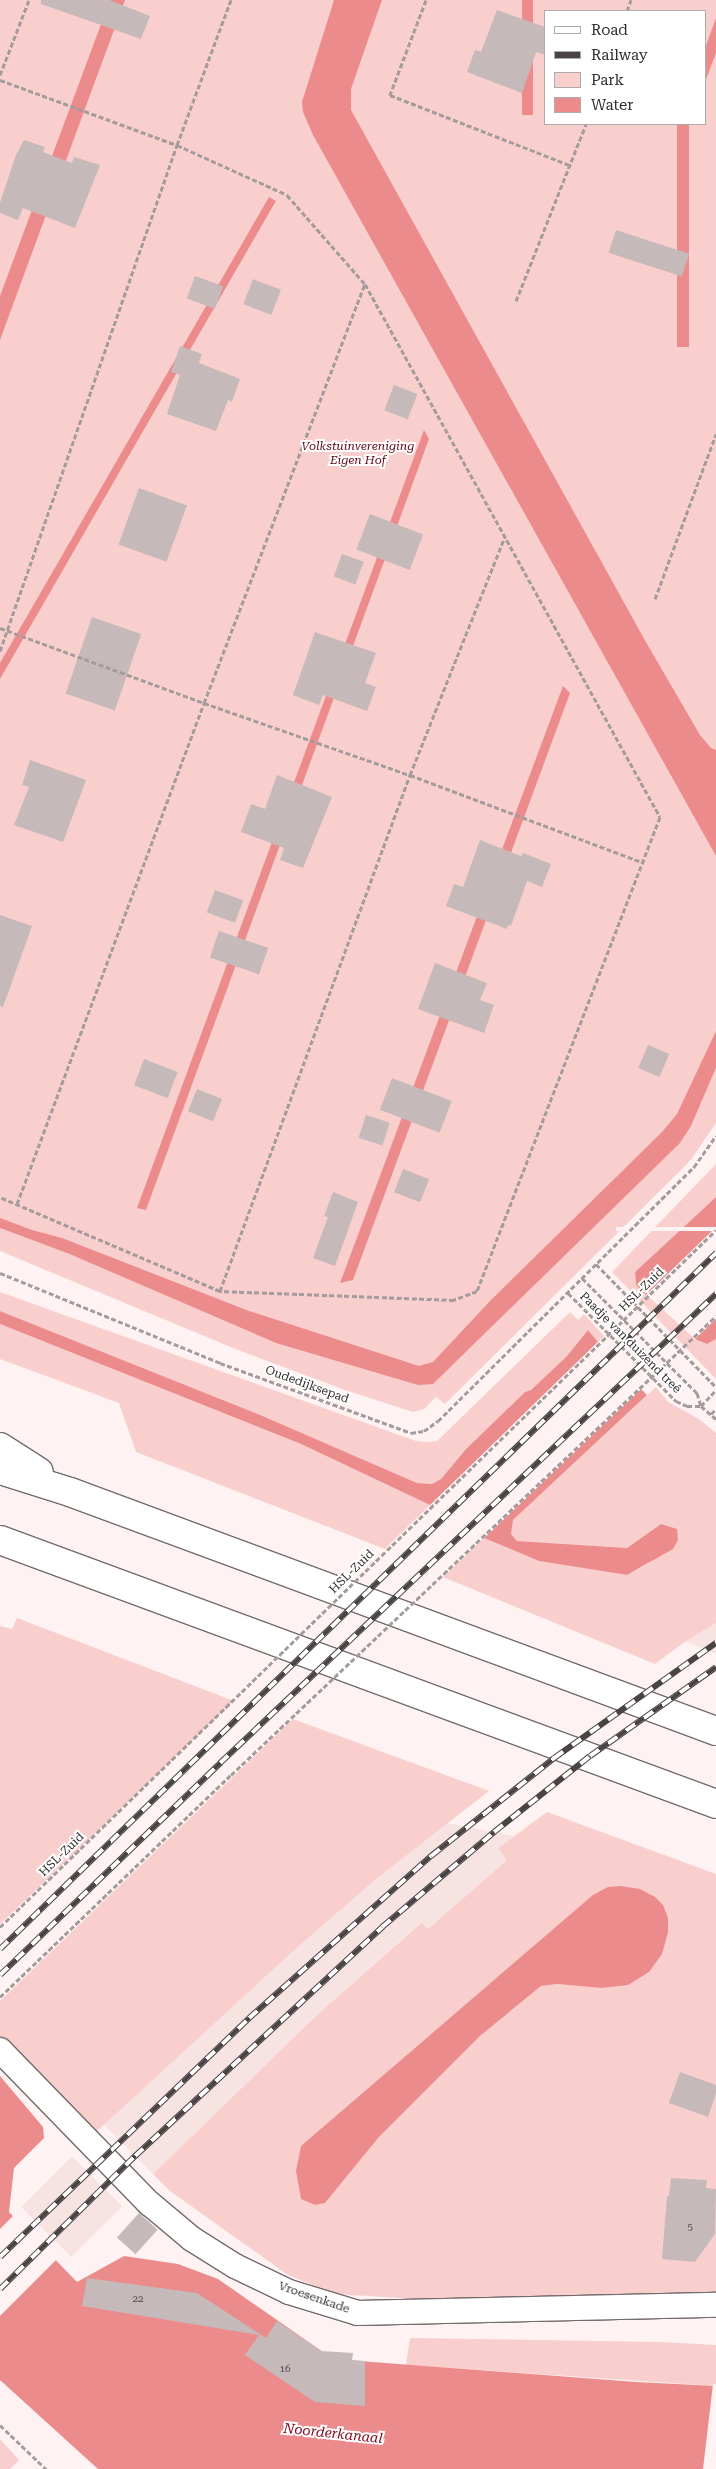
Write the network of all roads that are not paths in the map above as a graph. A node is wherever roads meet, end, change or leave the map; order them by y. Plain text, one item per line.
1 (0, 1447) edge
2 (0, 1470) edge
3 (70, 1492) junction
4 (0, 1540) edge
5 (716, 1731) edge
6 (716, 1804) edge
7 (0, 2050) edge
8 (716, 2305) edge

1 - 3 highway
2 - 3 highway
3 - 5 highway
4 - 6 highway
7 - 8 street, Vroesenkade

